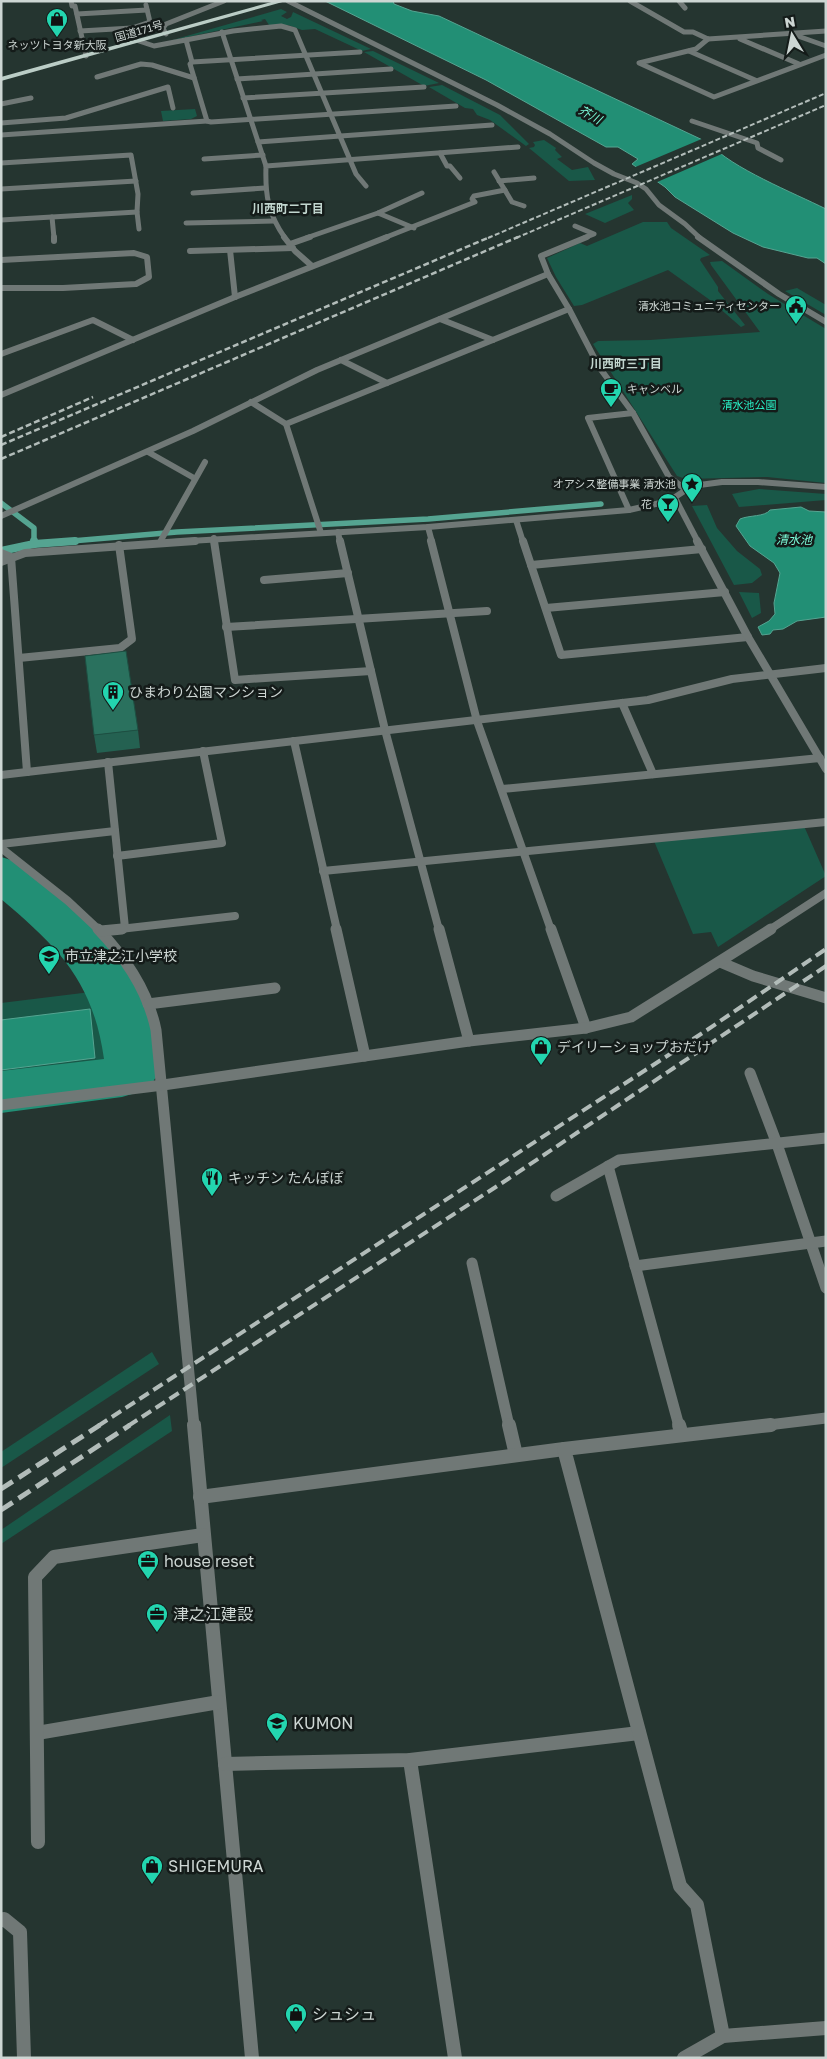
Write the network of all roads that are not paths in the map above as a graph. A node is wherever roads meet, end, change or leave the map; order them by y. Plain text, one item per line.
1 (71, 1) edge
2 (224, 1) edge
3 (283, 1) edge
4 (288, 1) edge
5 (630, 1) edge
6 (679, 1) edge
7 (685, 8) dead end
8 (77, 14) junction
9 (80, 31) junction
10 (826, 31) edge
11 (222, 32) junction
12 (166, 34) junction
13 (792, 34) junction
14 (736, 38) junction
15 (708, 39) junction
16 (186, 40) junction
17 (139, 41) junction
18 (826, 46) edge
19 (689, 51) junction
20 (360, 52) dead end
21 (826, 54) edge
22 (86, 56) junction
23 (306, 56) junction
24 (231, 60) junction
25 (191, 63) junction
26 (799, 64) junction
27 (167, 69) junction
28 (391, 69) dead end
29 (314, 74) junction
30 (97, 77) dead end
31 (194, 78) junction
32 (1, 79) edge
33 (237, 79) junction
34 (755, 80) junction
35 (424, 87) dead end
36 (322, 93) junction
37 (31, 98) dead end
38 (243, 98) junction
39 (1, 104) edge
40 (456, 106) dead end
41 (174, 108) dead end
42 (330, 114) junction
43 (250, 120) junction
44 (692, 120) dead end
45 (207, 121) junction
46 (1, 123) edge
47 (492, 125) dead end
48 (1, 135) edge
49 (339, 136) junction
50 (258, 142) junction
51 (518, 147) dead end
52 (440, 153) junction
53 (263, 155) junction
54 (204, 159) dead end
55 (349, 159) junction
56 (781, 160) dead end
57 (1, 163) edge
58 (266, 166) junction
59 (494, 172) dead end
60 (460, 178) dead end
61 (534, 178) dead end
62 (136, 181) junction
63 (500, 182) junction
64 (366, 186) dead end
65 (265, 188) junction
66 (1, 189) edge
67 (505, 190) junction
68 (193, 193) dead end
69 (422, 193) dead end
70 (524, 206) dead end
71 (137, 212) junction
72 (378, 212) junction
73 (52, 217) junction
74 (1, 220) edge
75 (274, 221) junction
76 (186, 224) dead end
77 (574, 226) dead end
78 (139, 228) dead end
79 (414, 228) junction
80 (54, 241) dead end
81 (291, 246) junction
82 (230, 250) junction
83 (190, 251) dead end
84 (1, 260) edge
85 (312, 266) junction
86 (548, 274) junction
87 (1, 288) edge
88 (236, 297) junction
89 (569, 308) junction
90 (440, 319) junction
91 (826, 322) edge
92 (133, 340) junction
93 (493, 340) junction
94 (1, 354) edge
95 (341, 360) junction
96 (387, 383) junction
97 (1, 395) edge
98 (251, 402) junction
99 (633, 413) junction
100 (286, 424) junction
101 (148, 452) junction
102 (205, 462) dead end
103 (194, 478) junction
104 (826, 487) edge
105 (685, 489) junction
106 (676, 498) junction
107 (629, 510) junction
108 (1, 516) edge
109 (516, 520) junction
110 (428, 527) junction
111 (320, 531) junction
112 (338, 532) junction
113 (214, 538) junction
114 (160, 542) junction
115 (119, 545) junction
116 (702, 550) junction
117 (1, 553) edge
118 (12, 557) junction
119 (1, 562) edge
120 (531, 565) junction
121 (348, 573) junction
122 (264, 580) dead end
123 (725, 592) junction
124 (546, 608) junction
125 (487, 611) dead end
126 (450, 613) junction
127 (359, 619) junction
128 (226, 627) junction
129 (748, 638) junction
130 (19, 658) junction
131 (826, 668) edge
132 (371, 671) junction
133 (770, 674) junction
134 (622, 704) junction
135 (478, 721) junction
136 (385, 730) junction
137 (294, 740) junction
138 (203, 751) junction
139 (108, 762) junction
140 (824, 765) edge
141 (27, 772) junction
142 (653, 774) junction
143 (1, 775) edge
144 (502, 788) junction
145 (826, 822) edge
146 (115, 831) junction
147 (1, 844) edge
148 (1, 848) edge
149 (524, 851) junction
150 (117, 856) junction
151 (420, 861) junction
152 (323, 871) junction
153 (826, 893) edge
154 (235, 916) dead end
155 (125, 928) junction
156 (101, 931) junction
157 (720, 962) junction
158 (275, 988) dead end
159 (826, 998) edge
160 (148, 1004) junction
161 (586, 1028) junction
162 (469, 1041) junction
163 (365, 1056) junction
164 (750, 1073) dead end
165 (163, 1085) junction
166 (1, 1105) edge
167 (826, 1138) edge
168 (777, 1144) junction
169 (608, 1166) junction
170 (556, 1196) dead end
171 (826, 1241) edge
172 (811, 1243) junction
173 (472, 1264) dead end
174 (635, 1266) junction
175 (826, 1288) edge
176 (826, 1418) edge
177 (682, 1435) junction
178 (564, 1448) junction
179 (516, 1455) junction
180 (200, 1497) junction
181 (203, 1535) junction
182 (219, 1702) junction
183 (639, 1732) junction
184 (37, 1733) junction
185 (410, 1760) junction
186 (225, 1764) junction
187 (38, 1842) dead end
188 (1, 1920) edge
189 (826, 2028) edge
190 (723, 2036) junction
191 (24, 2058) edge
192 (252, 2058) edge
193 (455, 2058) edge
194 (684, 2058) edge

1 - 8 street
2 - 12 street
3 - 12 highway, 国道171号
4 - 91 street
5 - 15 street
6 - 7 street
8 - 9 street
8 - 9 street
9 - 22 street
10 - 13 street
11 - 16 street
11 - 23 street
11 - 24 street
12 - 17 highway, 国道171号
13 - 14 street
13 - 18 street
14 - 15 street
14 - 26 street
15 - 19 street
16 - 17 street
16 - 25 street
17 - 22 highway, 国道171号
19 - 34 street
19 - 34 street
20 - 23 street
21 - 26 street
22 - 32 highway, 国道171号
23 - 24 street
23 - 29 street
24 - 25 street
24 - 33 street
25 - 27 street
25 - 31 street
26 - 34 street
27 - 30 street
27 - 31 street
28 - 29 street
29 - 33 street
29 - 36 street
31 - 45 street
33 - 38 street
35 - 36 street
36 - 38 street
36 - 42 street
37 - 39 street
38 - 43 street
40 - 42 street
41 - 46 street
42 - 43 street
42 - 49 street
43 - 45 street
43 - 50 street
44 - 56 street
45 - 48 street
47 - 49 street
49 - 50 street
49 - 55 street
50 - 53 street
51 - 52 street
52 - 55 street
52 - 60 street
53 - 54 street
53 - 58 street
55 - 58 street
55 - 64 street
57 - 62 street
58 - 65 street
59 - 63 street
61 - 63 street
62 - 66 street
62 - 71 street
63 - 67 street
65 - 68 street
65 - 75 street
67 - 70 street
67 - 79 street
69 - 72 street
71 - 73 street
71 - 78 street
72 - 79 street
72 - 81 street
73 - 74 street
73 - 80 street
75 - 76 street
75 - 81 street
77 - 86 street
79 - 85 street
81 - 82 street
81 - 85 street
82 - 83 street
82 - 88 street
84 - 87 street
85 - 88 street
86 - 89 street
86 - 90 street
88 - 92 street
89 - 93 street
89 - 99 street
90 - 93 street
90 - 95 street
92 - 94 street
92 - 97 street
93 - 96 street
95 - 96 street
95 - 98 street
96 - 100 street
98 - 100 street
98 - 101 street
99 - 105 street
99 - 107 street
100 - 111 street
101 - 103 street
101 - 108 street
102 - 103 street
103 - 114 street
104 - 105 street
105 - 106 street
106 - 107 street
106 - 116 street
107 - 109 street
109 - 110 street
109 - 120 street
110 - 112 street
110 - 126 street
111 - 112 street
111 - 113 street
112 - 121 street
113 - 114 street
113 - 128 street
114 - 115 street
115 - 118 street
115 - 130 street
116 - 120 street
116 - 123 street
117 - 118 street
118 - 119 street
118 - 130 street
120 - 124 street
121 - 122 street
121 - 127 street
123 - 124 street
123 - 129 street
124 - 129 street
125 - 126 street
126 - 127 street
126 - 135 street
127 - 128 street
127 - 132 street
128 - 132 street
129 - 133 street
130 - 141 street
131 - 133 street
132 - 136 street
133 - 134 street
133 - 140 street
134 - 135 street
134 - 142 street
135 - 136 street
135 - 144 street
136 - 137 street
136 - 151 street
137 - 138 street
137 - 152 street
138 - 139 street
138 - 150 street
139 - 141 street
139 - 146 street
140 - 142 street
141 - 143 street
142 - 144 street
144 - 149 street
145 - 149 street
146 - 147 street
146 - 150 street
148 - 156 street
149 - 151 street
149 - 161 street
150 - 155 street
151 - 152 street
151 - 162 street
152 - 163 street
153 - 157 street
154 - 155 street
155 - 156 street
156 - 160 street
157 - 159 street
157 - 161 street
158 - 160 street
160 - 165 street
161 - 162 street
162 - 163 street
163 - 165 street
164 - 168 street
165 - 166 street
165 - 180 street
167 - 168 street
168 - 169 street
168 - 172 street
169 - 170 street
169 - 174 street
171 - 172 street
172 - 174 street
172 - 175 street
173 - 179 street
174 - 177 street
176 - 177 street
177 - 178 street
178 - 179 street
178 - 183 street
179 - 180 street
180 - 181 street
181 - 182 street
181 - 184 street
182 - 184 street
182 - 186 street
183 - 185 street
183 - 190 street
184 - 187 street
185 - 186 street
185 - 193 street
186 - 192 street
188 - 191 street
189 - 190 street
190 - 194 street

